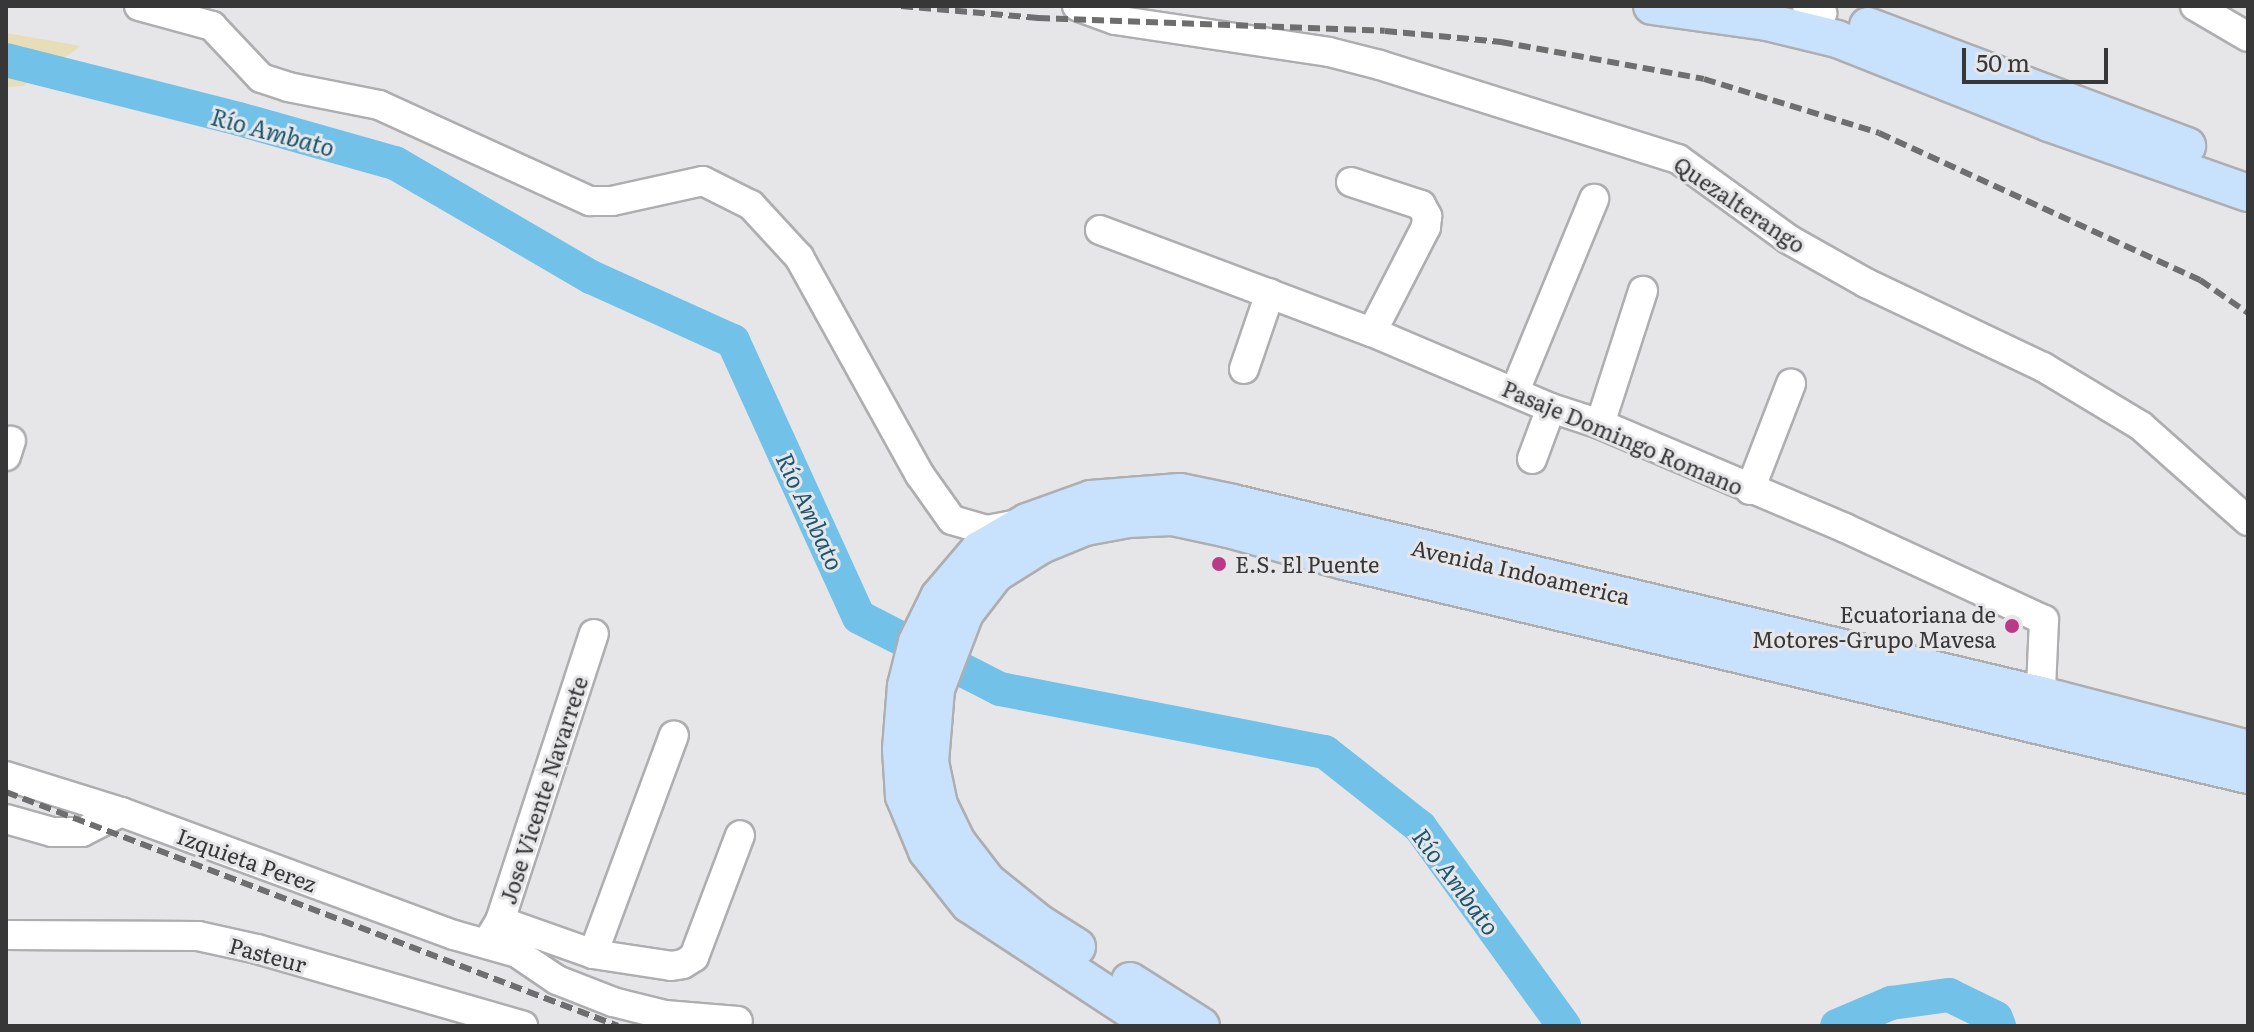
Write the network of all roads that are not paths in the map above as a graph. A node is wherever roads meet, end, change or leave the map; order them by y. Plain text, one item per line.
1 (139, 6) edge
2 (1077, 6) edge
3 (1652, 6) edge
4 (1777, 6) edge
5 (2195, 6) edge
6 (1815, 10) edge
7 (2248, 37) edge
8 (2248, 169) edge
9 (1351, 182) dead end
10 (2248, 193) edge
11 (1594, 199) dead end
12 (1100, 230) dead end
13 (1643, 291) dead end
14 (1270, 293) junction
15 (1372, 332) junction
16 (1244, 369) dead end
17 (1791, 384) dead end
18 (1515, 391) junction
19 (1551, 408) junction
20 (1600, 424) junction
21 (1532, 459) dead end
22 (1750, 490) junction
23 (2248, 521) edge
24 (1027, 522) junction
25 (987, 562) junction
26 (594, 634) dead end
27 (2040, 709) junction
28 (674, 735) dead end
29 (2248, 749) edge
30 (2154, 752) junction
31 (2248, 775) edge
32 (6, 776) edge
33 (2248, 787) edge
34 (121, 812) junction
35 (6, 819) edge
36 (740, 835) dead end
37 (1029, 931) junction
38 (494, 932) junction
39 (6, 935) edge
40 (593, 954) junction
41 (738, 1021) dead end
42 (523, 1026) edge
43 (1155, 1026) edge
44 (1201, 1026) edge

1 - 24 street
2 - 23 street, Quezalterango
3 - 10 main road
4 - 6 main road
5 - 7 street
6 - 8 main road
9 - 15 street
11 - 18 street
12 - 14 street, Pasaje Domingo Romano
13 - 20 street
14 - 15 street, Pasaje Domingo Romano
14 - 16 street
15 - 18 street, Pasaje Domingo Romano
17 - 22 street
18 - 19 street, Pasaje Domingo Romano
19 - 20 street, Pasaje Domingo Romano
19 - 21 street
20 - 22 street, Pasaje Domingo Romano
22 - 27 street, Pasaje Domingo Romano
24 - 25 main road, Avenida Indoamerica
24 - 27 main road, Avenida Indoamerica
25 - 27 main road, Avenida Indoamerica
25 - 37 main road, Avenida Indoamerica
26 - 38 street, Jose Vicente Navarrete
27 - 29 main road, Avenida Indoamerica
27 - 30 main road, Avenida Indoamerica
28 - 40 street
30 - 31 main road, Avenida Indoamerica
30 - 33 street
32 - 34 street, Izquieta Perez
34 - 35 street
34 - 38 street, Izquieta Perez
36 - 40 street
37 - 43 main road, Avenida Indoamerica
37 - 44 main road, Avenida Indoamerica
38 - 40 street
38 - 41 street
39 - 42 street, Pasteur

